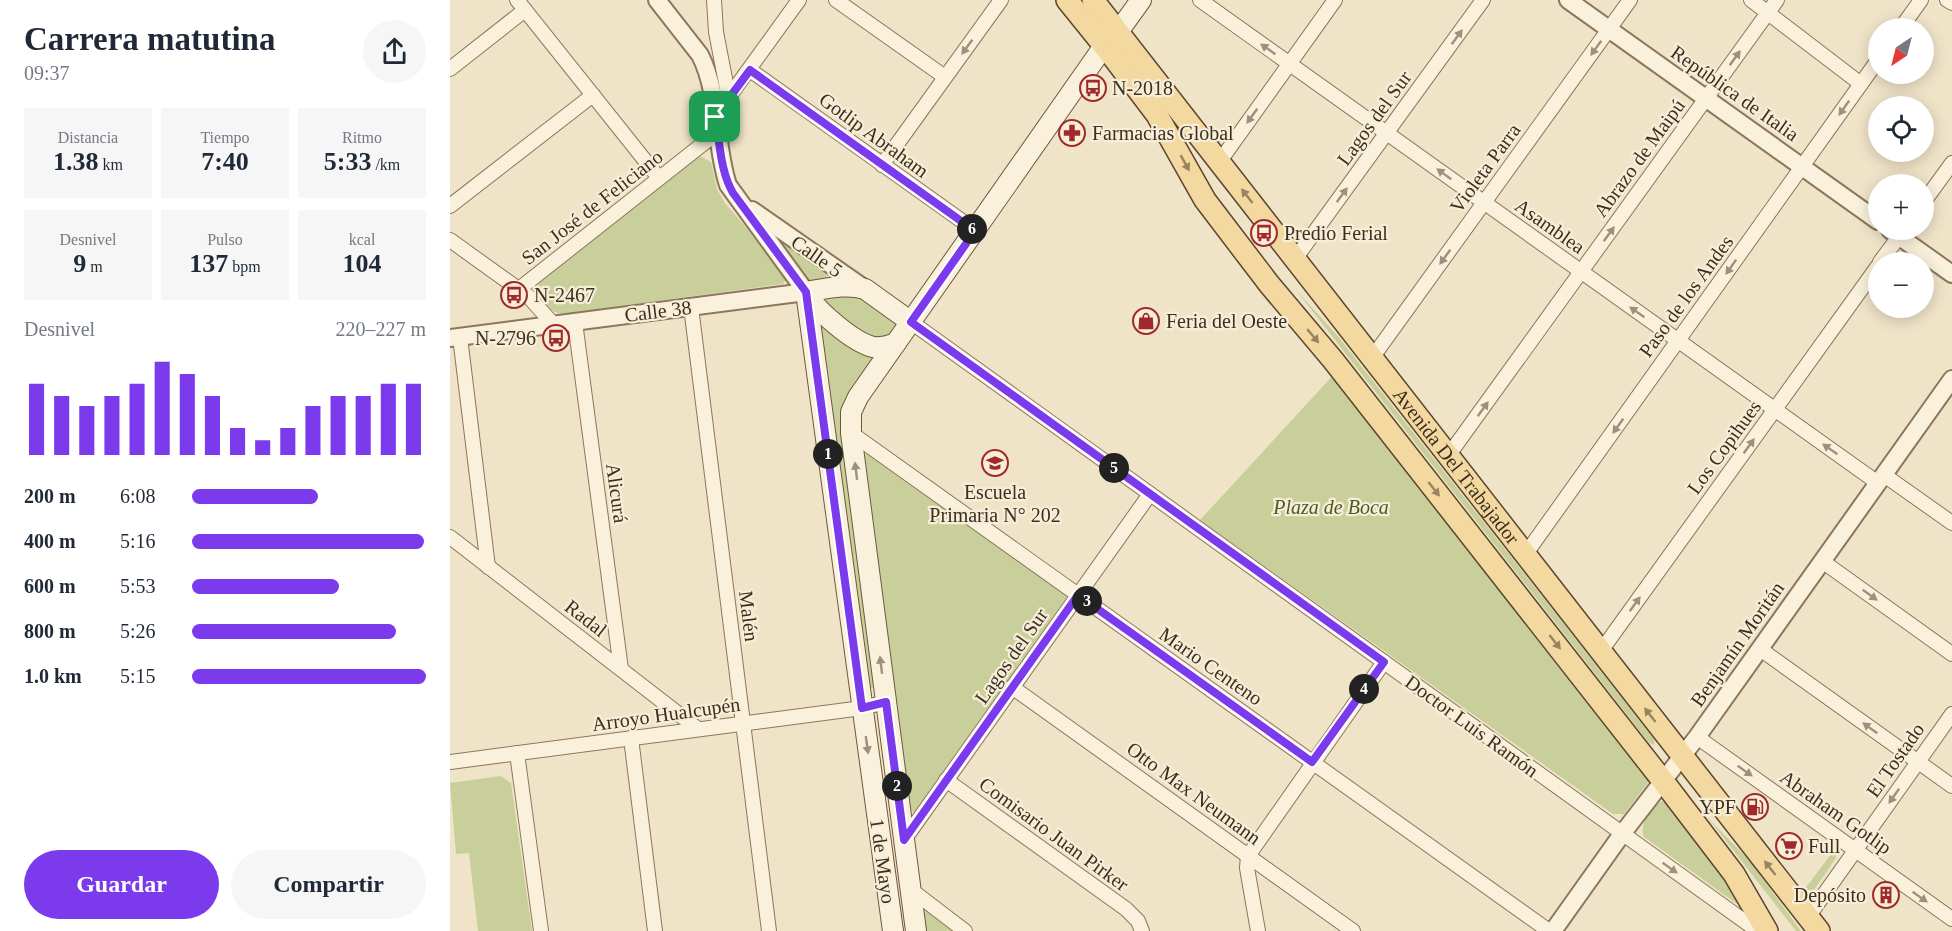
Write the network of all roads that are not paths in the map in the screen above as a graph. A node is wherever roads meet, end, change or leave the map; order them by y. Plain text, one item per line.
1 (657, 0) edge
2 (714, 0) edge
3 (799, 0) edge
4 (836, 0) edge
5 (1001, 0) edge
6 (1067, 0) edge
7 (1093, 0) edge
8 (1141, 0) edge
9 (1200, 0) edge
10 (1335, 0) edge
11 (1483, 0) edge
12 (1568, 0) edge
13 (1630, 0) edge
14 (1751, 0) edge
15 (1777, 0) edge
16 (1921, 0) edge
17 (1947, 0) edge
18 (1952, 3) edge
19 (521, 5) edge
20 (1768, 13) junction
21 (1908, 18) edge
22 (1609, 29) junction
23 (1111, 39) junction
24 (1290, 64) junction
25 (450, 69) edge
26 (750, 70) junction
27 (1868, 75) edge
28 (945, 77) junction
29 (1862, 84) junction
30 (593, 95) junction
31 (1706, 98) junction
32 (729, 99) junction
33 (716, 124) junction
34 (1387, 133) junction
35 (1220, 161) junction
36 (1952, 163) edge
37 (882, 165) junction
38 (1802, 167) junction
39 (659, 178) junction
40 (1934, 188) edge
41 (740, 202) junction
42 (1484, 203) junction
43 (450, 206) edge
44 (1868, 214) edge
45 (975, 231) junction
46 (450, 240) edge
47 (1908, 240) edge
48 (1295, 259) junction
49 (1581, 272) junction
50 (1952, 274) edge
51 (1868, 279) edge
52 (519, 289) junction
53 (865, 289) junction
54 (806, 292) junction
55 (691, 307) junction
56 (575, 322) junction
57 (911, 322) junction
58 (554, 325) junction
59 (455, 337) edge
60 (1678, 341) junction
61 (896, 343) junction
62 (1372, 358) junction
63 (1950, 386) edge
64 (1775, 410) junction
65 (851, 433) junction
66 (1448, 456) junction
67 (1881, 479) junction
68 (1150, 494) junction
69 (1952, 523) edge
70 (450, 537) edge
71 (1525, 555) junction
72 (1822, 561) junction
73 (488, 567) junction
74 (1078, 595) junction
75 (1760, 649) junction
76 (1601, 651) junction
77 (1952, 654) edge
78 (1384, 662) junction
79 (621, 669) junction
80 (1012, 687) junction
81 (886, 702) junction
82 (862, 708) junction
83 (1952, 714) edge
84 (743, 723) junction
85 (698, 729) junction
86 (1697, 737) junction
87 (631, 738) junction
88 (517, 753) junction
89 (1682, 756) junction
90 (450, 762) edge
91 (1312, 762) junction
92 (1918, 762) junction
93 (946, 780) junction
94 (1663, 781) junction
95 (1952, 786) edge
96 (1622, 834) junction
97 (904, 840) junction
98 (1855, 850) junction
99 (1248, 856) junction
100 (910, 889) junction
101 (1952, 919) edge
102 (1814, 924) edge
103 (1140, 926) edge
104 (541, 931) edge
105 (655, 931) edge
106 (769, 931) edge
107 (892, 931) edge
108 (916, 931) edge
109 (965, 931) edge
110 (1258, 931) edge
111 (1353, 931) edge
112 (1551, 931) edge
113 (1758, 931) edge
114 (1767, 931) edge

1 - 33 street, Calle 5
2 - 32 street
3 - 26 street, San José de Feliciano
4 - 28 street
5 -> 28 street
6 - 23 main road, Avenida Del Trabajador
7 - 23 main road, Avenida Del Trabajador
8 - 23 main road, 1 de Mayo
24 -> 9 street, Asamblea
10 - 24 street
34 -> 11 street, Lagos del Sur
12 - 22 street, República de Italia
13 - 22 street, Violeta Parra
14 - 20 street
15 - 20 street, Abrazo de Maipú
16 - 21 street
17 - 18 street
19 - 25 street
19 - 30 street
20 - 29 street
31 -> 20 street, Abrazo de Maipú
22 - 31 street, República de Italia
22 -> 42 street, Violeta Parra
23 - 35 main road, Avenida Del Trabajador
23 - 45 main road, 1 de Mayo
23 -> 94 main road, Avenida Del Trabajador
24 - 34 street, Asamblea
24 -> 35 street
26 - 32 street, San José de Feliciano
26 - 37 street, Gotlip Abraham
27 - 29 street, Paso de los Andes
28 - 37 street
29 -> 38 street, Paso de los Andes
30 - 39 street
30 - 43 street
31 - 38 street, República de Italia
49 -> 31 street, Abrazo de Maipú
32 - 33 street, San José de Feliciano
33 - 39 street, San José de Feliciano
33 - 41 street, Calle 5
42 -> 34 street, Asamblea
48 -> 34 street, Lagos del Sur
48 -> 35 main road, Avenida Del Trabajador
36 - 40 street
37 - 45 street, Gotlip Abraham
38 - 44 street, República de Italia
38 -> 60 street, Paso de los Andes
39 - 52 street, San José de Feliciano
41 - 53 street, Calle 5
41 - 54 street, Calle 5
42 - 49 street, Asamblea
42 -> 62 street, Violeta Parra
45 - 57 main road, 1 de Mayo
46 - 52 street
47 - 50 street
48 - 62 main road, Avenida Del Trabajador
60 -> 49 street, Asamblea
66 -> 49 street, Abrazo de Maipú
51 - 64 street, Los Copihues
52 - 58 street
53 - 54 main road, Calle 38
53 - 57 main road, Doctor Luis Ramón
54 - 55 street, Calle 38
54 - 61 main road, Calle 5
54 - 82 main road, 1 de Mayo
55 - 56 street, Calle 38
55 - 84 street, Malén
56 - 58 street, Calle 38
56 - 79 street, Alicurá
57 - 61 main road, 1 de Mayo
57 - 68 street, Doctor Luis Ramón
58 - 59 street, Calle 38
59 - 73 street
60 - 64 street, Asamblea
60 -> 71 street, Paso de los Andes
61 - 65 main road, 1 de Mayo
62 - 66 main road, Avenida Del Trabajador
63 - 67 street, Benjamín Moritán
67 -> 64 street, Asamblea
76 -> 64 street, Los Copihues
65 - 74 street, Mario Centeno
81 -> 65 main road, 1 de Mayo
66 - 71 main road, Avenida Del Trabajador
67 - 69 street, Asamblea
67 - 72 street, Benjamín Moritán
68 - 74 street, Lagos del Sur
68 - 78 street, Doctor Luis Ramón
70 - 73 street, Radal
71 - 76 main road, Avenida Del Trabajador
72 - 75 street, Benjamín Moritán
72 -> 77 street
73 - 79 street, Radal
74 - 80 street, Lagos del Sur
74 - 91 street, Mario Centeno
75 - 86 street, Benjamín Moritán
92 -> 75 street
89 -> 76 main road, Avenida Del Trabajador
78 - 91 street
78 - 96 street, Doctor Luis Ramón
79 - 85 street, Radal
80 - 93 street, Lagos del Sur
80 - 99 street, Otto Max Neumann
81 - 82 street, Arroyo Hualcupén
81 - 97 main road, 1 de Mayo
82 - 84 street, Arroyo Hualcupén
82 -> 107 main road, 1 de Mayo
83 - 92 street, El Tostado
84 - 85 street, Arroyo Hualcupén
84 - 106 street, Malén
85 - 87 street, Arroyo Hualcupén
86 - 89 street, Benjamín Moritán
86 -> 98 street, Abraham Gotlip
87 - 88 street, Arroyo Hualcupén
87 - 105 street
88 - 90 street, Arroyo Hualcupén
88 - 104 street
89 - 94 street, Benjamín Moritán
102 -> 89 main road, Avenida Del Trabajador
91 - 99 street
91 - 112 street, Mario Centeno
92 - 95 street
92 -> 98 street, El Tostado
93 - 97 street, Lagos del Sur
93 - 103 street, Comisario Juan Pirker
94 - 96 street, Benjamín Moritán
94 - 114 main road, Avenida Del Trabajador
96 - 112 street, Benjamín Moritán
96 -> 113 street, Doctor Luis Ramón
97 - 100 main road, 1 de Mayo
98 -> 101 street, Abraham Gotlip
98 - 102 street, El Tostado
99 - 110 street
99 - 111 street, Otto Max Neumann
100 - 108 main road, 1 de Mayo
100 - 109 street

